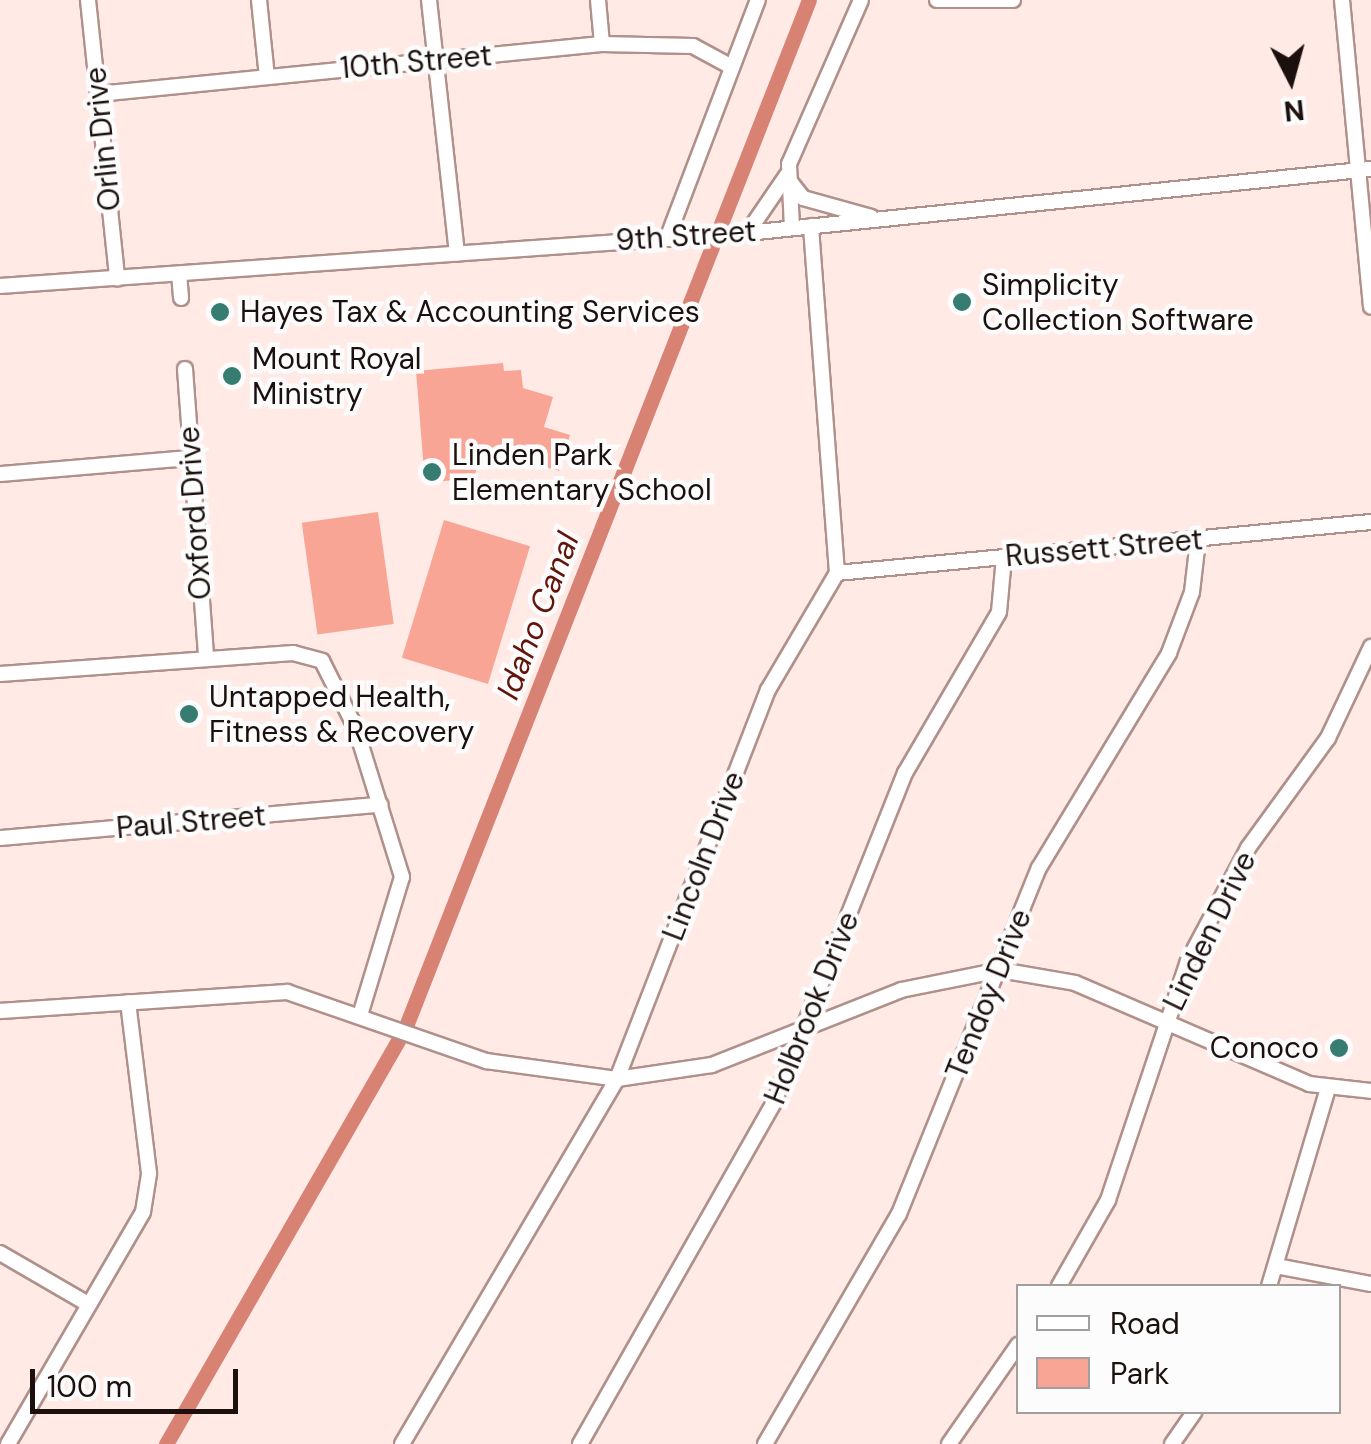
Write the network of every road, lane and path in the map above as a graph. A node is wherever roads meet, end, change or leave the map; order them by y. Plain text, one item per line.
1 (88, 0) edge
2 (260, 0) edge
3 (429, 0) edge
4 (598, 0) edge
5 (758, 0) edge
6 (861, 0) edge
7 (937, 0) edge
8 (1014, 0) edge
9 (1342, 0) edge
10 (602, 44) junction
11 (435, 61) junction
12 (730, 66) junction
13 (267, 76) junction
14 (98, 94) junction
15 (1365, 170) edge
16 (787, 174) junction
17 (879, 220) junction
18 (811, 226) junction
19 (792, 228) junction
20 (747, 232) junction
21 (667, 238) junction
22 (457, 254) junction
23 (179, 274) junction
24 (117, 278) junction
25 (0, 286) edge
26 (181, 298) dead end
27 (1371, 306) edge
28 (185, 369) dead end
29 (191, 458) junction
30 (0, 474) edge
31 (1371, 522) edge
32 (1198, 540) junction
33 (1004, 557) junction
34 (838, 573) junction
35 (1371, 647) edge
36 (206, 658) junction
37 (0, 674) edge
38 (382, 806) junction
39 (0, 838) edge
40 (1000, 970) junction
41 (128, 1002) junction
42 (0, 1011) edge
43 (361, 1012) junction
44 (1165, 1024) junction
45 (804, 1031) junction
46 (618, 1079) junction
47 (1328, 1088) junction
48 (1371, 1091) edge
49 (0, 1252) edge
50 (1276, 1266) junction
51 (1060, 1284) edge
52 (1270, 1284) edge
53 (1371, 1284) edge
54 (88, 1304) junction
55 (1016, 1348) edge
56 (1193, 1414) edge
57 (8, 1444) edge
58 (402, 1444) edge
59 (580, 1444) edge
60 (764, 1444) edge
61 (949, 1444) edge
62 (1172, 1444) edge

1 - 14 street, Orlin Drive
2 - 13 street
3 - 11 street
4 - 10 street
5 - 12 street
6 - 16 street
7 - 8 street
9 - 15 street
10 - 11 street, 10th Street
10 - 12 street, 10th Street
11 - 13 street, 10th Street
11 - 22 street
12 - 21 street
13 - 14 street, 10th Street
14 - 24 street, Orlin Drive
15 - 17 street, 9th Street
15 - 27 street
16 - 17 street
16 - 19 street
16 - 20 street
17 - 18 street, 9th Street
18 - 19 street, 9th Street
18 - 34 street
19 - 20 street, 9th Street
20 - 21 street, 9th Street
21 - 22 street, 9th Street
22 - 23 street, 9th Street
23 - 24 street, 9th Street
23 - 26 street
24 - 25 street, 9th Street
28 - 29 street, Oxford Drive
29 - 30 street
29 - 36 street, Oxford Drive
31 - 32 street, Russett Street
32 - 33 street, Russett Street
32 - 40 street, Tendoy Drive
33 - 34 street, Russett Street
33 - 45 street, Holbrook Drive
34 - 46 street, Lincoln Drive
35 - 44 street, Linden Drive
36 - 37 street
36 - 38 street
38 - 39 street, Paul Street
38 - 43 street
40 - 44 street
40 - 45 street
40 - 60 street, Tendoy Drive
41 - 42 street
41 - 43 street
41 - 54 street
43 - 46 street
44 - 47 street
44 - 51 street, Linden Drive
45 - 46 street
45 - 59 street, Holbrook Drive
46 - 58 street, Lincoln Drive
47 - 48 street
47 - 50 street
49 - 54 street
50 - 52 street
50 - 53 street
54 - 57 street
55 - 61 street
56 - 62 street

